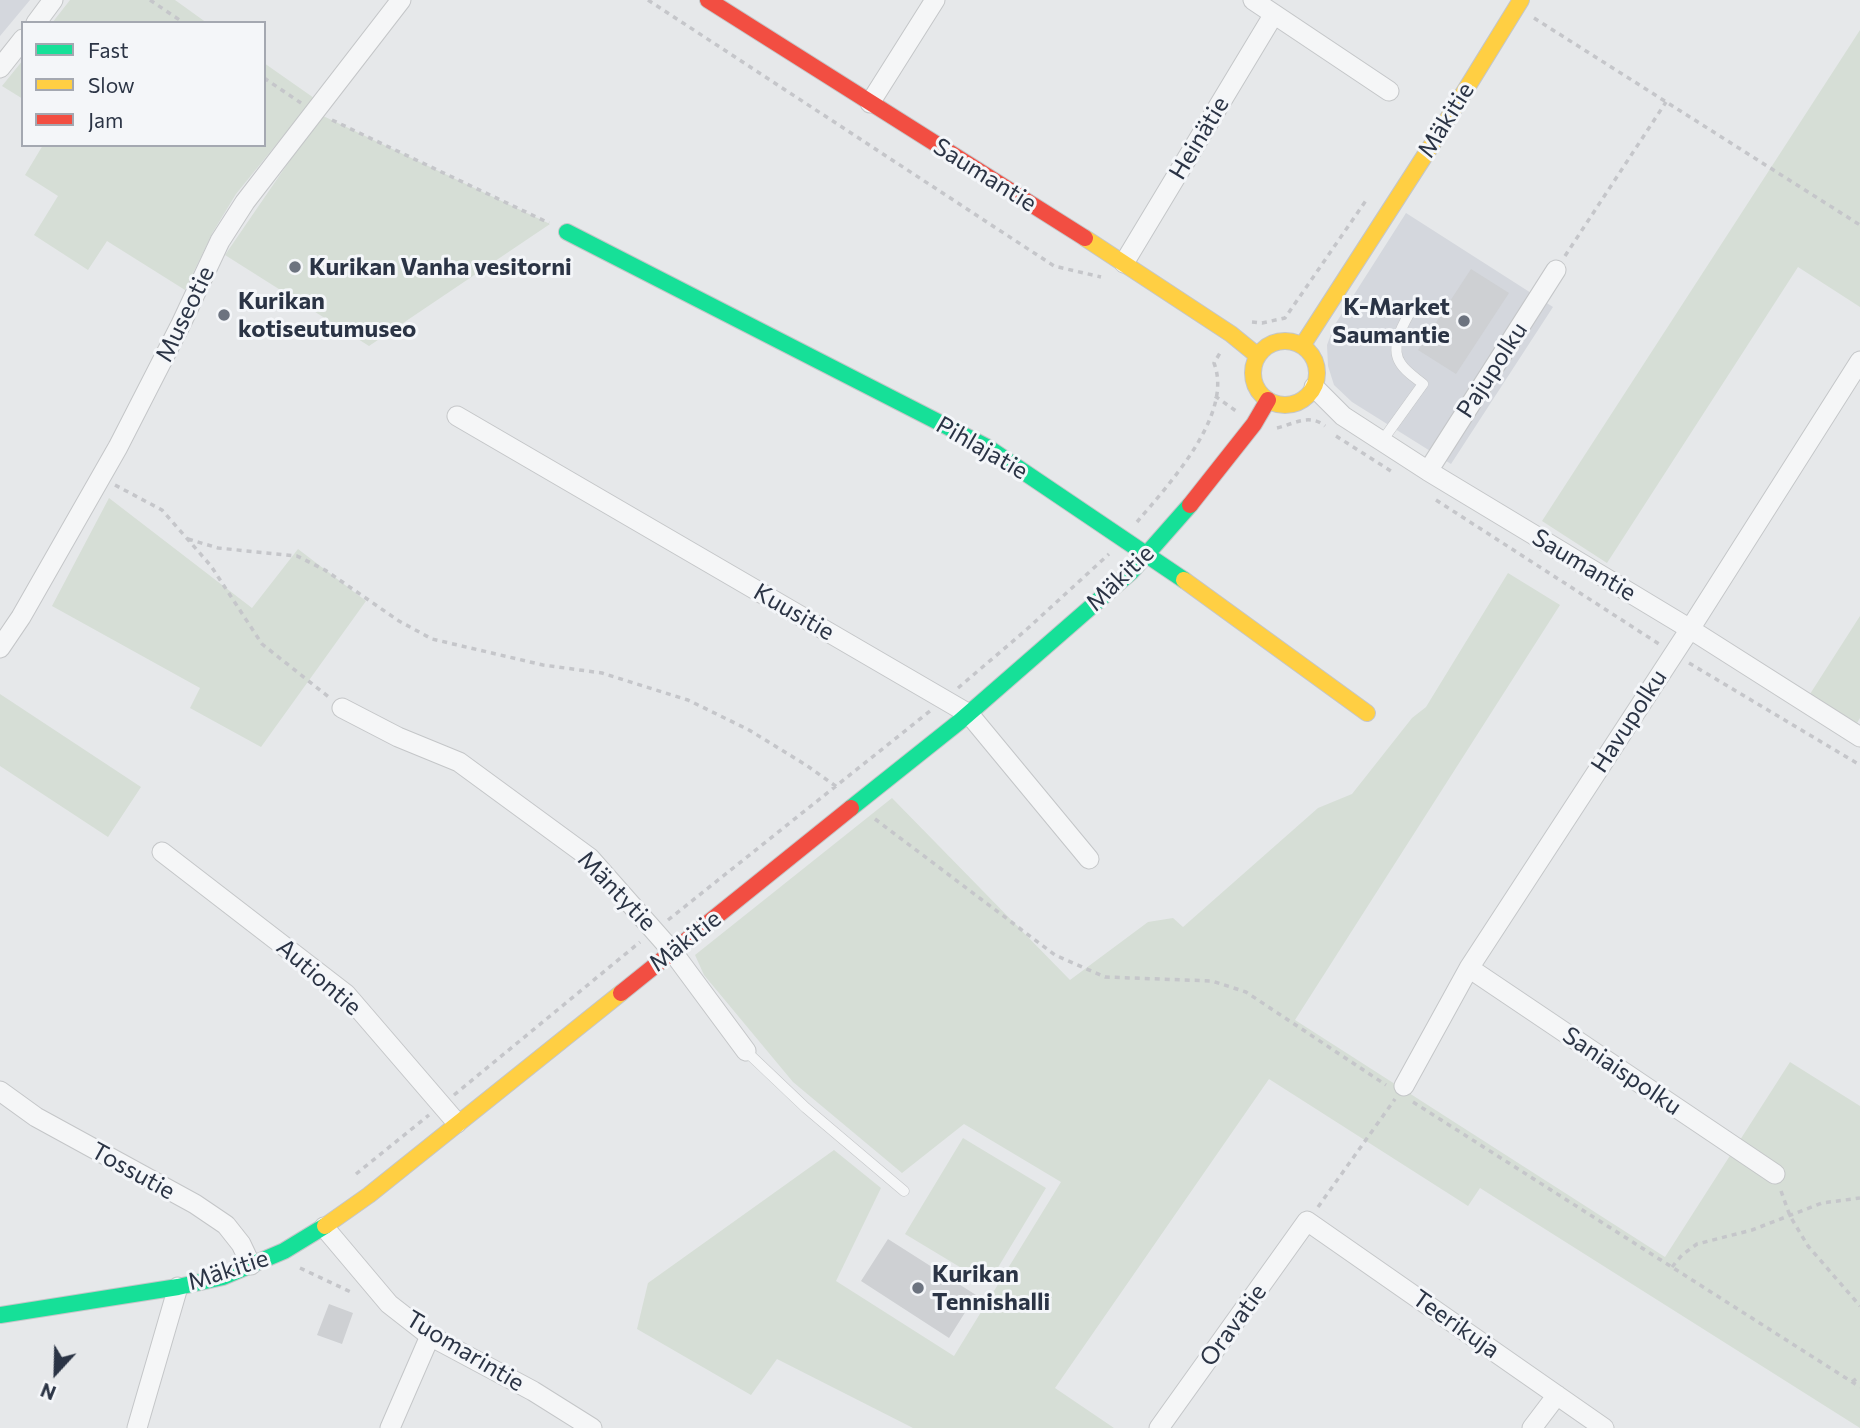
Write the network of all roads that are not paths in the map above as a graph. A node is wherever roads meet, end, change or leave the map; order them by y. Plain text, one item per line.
1 (54, 0) edge
2 (401, 0) edge
3 (708, 0) edge
4 (934, 0) edge
5 (1253, 0) edge
6 (1519, 4) edge
7 (1274, 14) junction
8 (38, 21) edge
9 (21, 42) edge
10 (0, 68) edge
11 (1389, 91) dead end
12 (870, 103) junction
13 (567, 232) road end
14 (1124, 263) junction
15 (1556, 270) road end
16 (1409, 314) dead end
17 (1302, 346) junction
18 (1258, 356) junction
19 (1860, 361) edge
20 (1314, 387) junction
21 (1268, 400) junction
22 (457, 416) dead end
23 (1382, 441) junction
24 (1428, 471) junction
25 (1147, 554) junction
26 (1690, 629) junction
27 (0, 648) edge
28 (342, 708) road end
29 (1367, 713) dead end
30 (969, 714) junction
31 (1860, 737) edge
32 (162, 852) dead end
33 (1089, 859) dead end
34 (672, 951) junction
35 (1469, 968) junction
36 (746, 1051) joint
37 (1401, 1090) road end
38 (0, 1091) edge
39 (457, 1123) junction
40 (1775, 1174) road end
41 (904, 1191) dead end
42 (1307, 1221) joint
43 (324, 1227) junction
44 (251, 1265) junction
45 (178, 1287) junction
46 (0, 1315) edge
47 (430, 1336) junction
48 (1557, 1395) junction
49 (137, 1428) edge
50 (390, 1428) edge
51 (592, 1428) edge
52 (1159, 1428) edge
53 (1532, 1428) edge
54 (1604, 1428) edge

1 - 8 street
2 - 27 street, Museotie
3 - 12 street, Saumantie
4 - 12 street
5 - 7 street
6 - 17 street, Mäkitie
7 - 11 street
7 - 14 street, Heinätie
9 - 10 street
12 - 14 street, Saumantie
13 - 25 street, Pihlajatie
14 - 18 street, Saumantie
15 - 24 street, Pajupolku
16 - 23 lane
17 - 18 street
17 - 20 street
18 - 21 street
19 - 26 street, Havupolku
20 - 21 street
20 - 23 street, Saumantie
21 - 25 street, Mäkitie
22 - 30 street, Kuusitie
23 - 24 street, Saumantie
24 - 26 street, Saumantie
25 - 29 street, Pihlajatie
25 - 30 street, Mäkitie
26 - 31 street, Saumantie
26 - 35 street, Havupolku
28 - 34 street, Mäntytie
30 - 33 street, Kuusitie
30 - 34 street, Mäkitie
32 - 39 street, Autiontie
34 - 36 street, Mäntytie
34 - 39 street, Mäkitie
35 - 37 street, Havupolku
35 - 40 street, Saniaispolku
36 - 41 lane, Mäntytie
38 - 44 street, Tossutie
39 - 43 street, Mäkitie
42 - 48 street, Teerikuja
42 - 52 street, Oravatie
43 - 44 street, Mäkitie
43 - 47 street, Tuomarintie
44 - 45 street, Mäkitie
45 - 46 street, Mäkitie
45 - 49 street
47 - 50 street
47 - 51 street, Tuomarintie
48 - 53 street
48 - 54 street, Teerikuja

